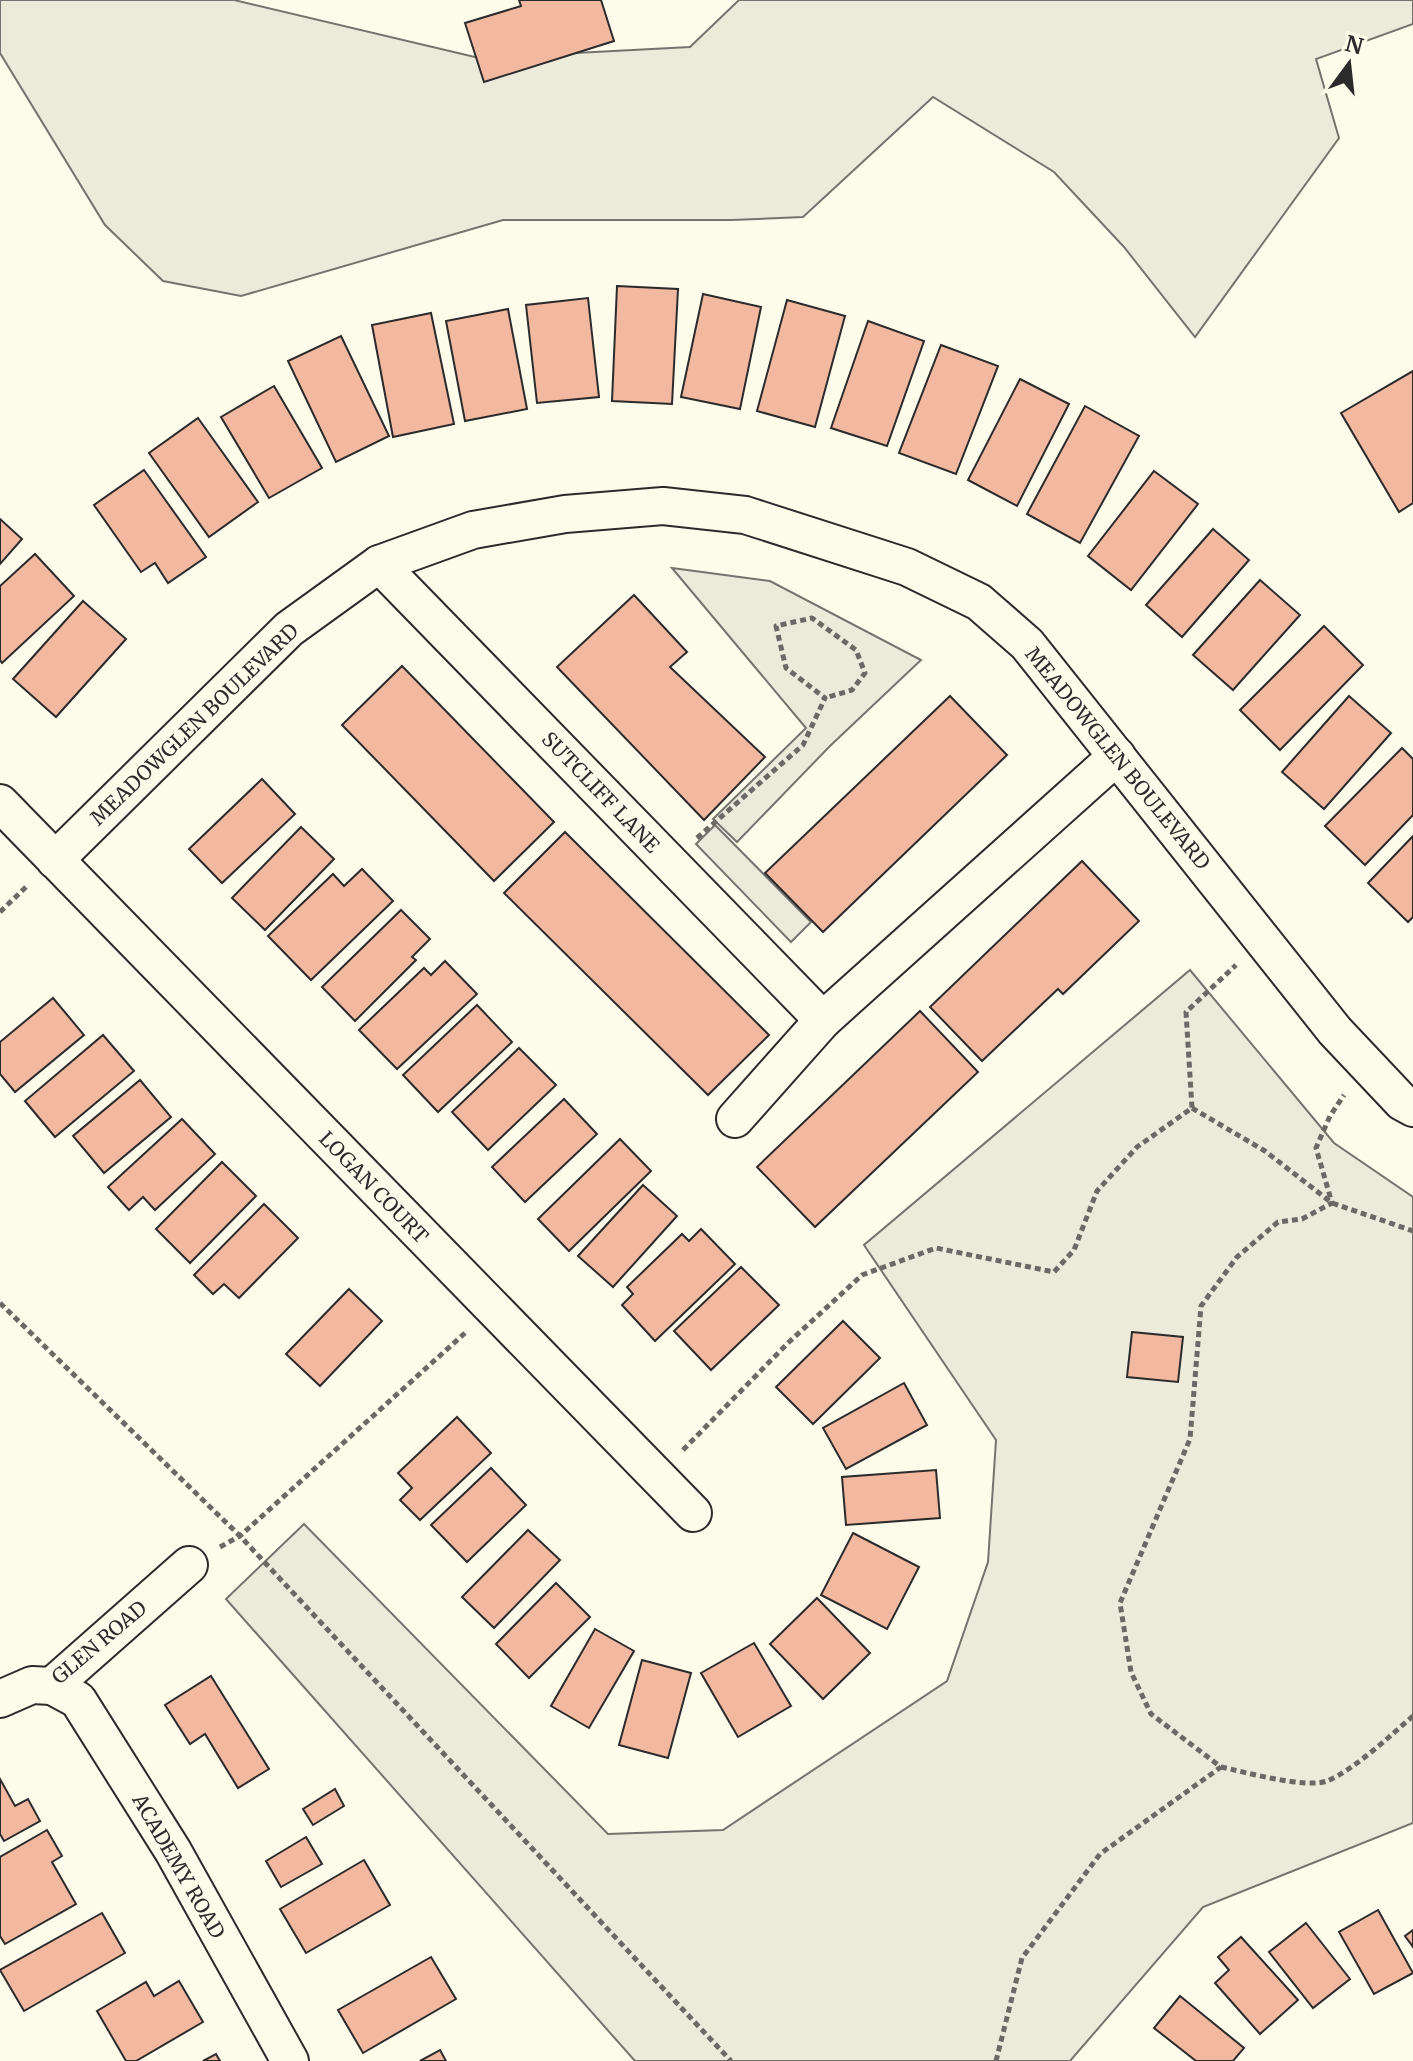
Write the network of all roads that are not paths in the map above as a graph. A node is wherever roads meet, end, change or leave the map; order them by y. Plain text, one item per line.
1 (379, 564) junction
2 (1117, 756) junction
3 (0, 803) edge
4 (55, 860) junction
5 (823, 1020) junction
6 (1413, 1108) edge
7 (735, 1119) dead end
8 (693, 1513) dead end
9 (189, 1565) road end
10 (52, 1686) junction
11 (0, 1699) edge
12 (290, 2061) edge

1 - 2 street, MEADOWGLEN BOULEVARD
1 - 4 street, MEADOWGLEN BOULEVARD
1 - 5 street, SUTCLIFF LANE
2 - 5 street
2 - 6 street, MEADOWGLEN BOULEVARD
3 - 4 street, LOGAN COURT
4 - 8 street, LOGAN COURT
5 - 7 street
9 - 10 street, GLEN ROAD
10 - 11 street, GLEN ROAD
10 - 12 street, ACADEMY ROAD

